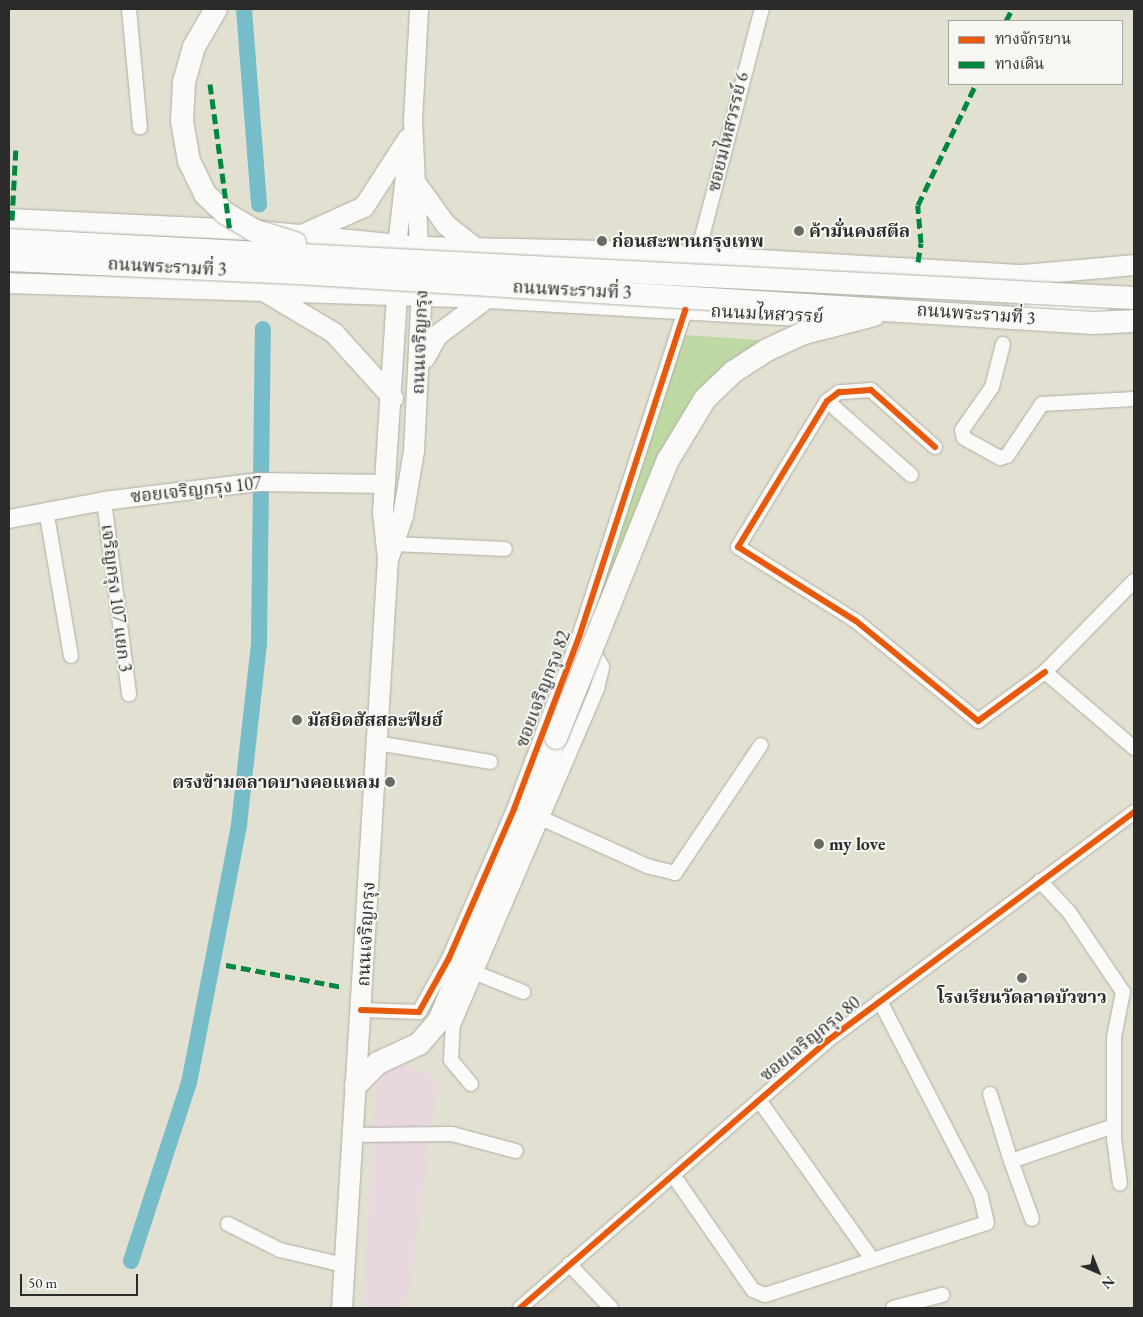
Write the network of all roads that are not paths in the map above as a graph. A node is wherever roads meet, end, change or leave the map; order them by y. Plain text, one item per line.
1 (129, 9) edge
2 (216, 9) edge
3 (419, 9) edge
4 (762, 9) edge
5 (140, 127) dead end
6 (411, 130) junction
7 (418, 186) junction
8 (9, 219) edge
9 (196, 231) junction
10 (300, 236) junction
11 (9, 240) edge
12 (397, 246) junction
13 (419, 248) junction
14 (477, 249) junction
15 (336, 254) junction
16 (697, 256) junction
17 (9, 260) edge
18 (1134, 265) edge
19 (9, 283) edge
20 (184, 288) junction
21 (265, 291) junction
22 (398, 297) junction
23 (1134, 297) edge
24 (423, 298) junction
25 (487, 298) junction
26 (906, 309) junction
27 (684, 310) junction
28 (1134, 322) edge
29 (1003, 344) dead end
30 (422, 364) junction
31 (393, 398) junction
32 (1134, 399) edge
33 (827, 401) junction
34 (935, 447) dead end
35 (911, 476) dead end
36 (385, 484) junction
37 (104, 501) junction
38 (46, 510) junction
39 (9, 519) edge
40 (505, 549) dead end
41 (392, 551) junction
42 (1134, 581) edge
43 (579, 638) junction
44 (71, 656) dead end
45 (1045, 672) junction
46 (129, 694) dead end
47 (377, 743) junction
48 (761, 745) dead end
49 (1134, 748) edge
50 (490, 762) dead end
51 (1134, 812) edge
52 (543, 820) junction
53 (1040, 881) junction
54 (476, 973) junction
55 (523, 992) dead end
56 (880, 1001) junction
57 (361, 1010) junction
58 (471, 1084) dead end
59 (356, 1085) junction
60 (990, 1094) dead end
61 (759, 1100) junction
62 (1114, 1126) junction
63 (353, 1134) junction
64 (516, 1151) dead end
65 (1011, 1161) junction
66 (673, 1176) junction
67 (1120, 1184) dead end
68 (1032, 1219) dead end
69 (228, 1224) dead end
70 (872, 1259) junction
71 (344, 1264) junction
72 (569, 1264) junction
73 (942, 1295) dead end
74 (342, 1308) edge
75 (520, 1308) edge
76 (611, 1308) edge
77 (894, 1308) edge

1 - 5 street
2 - 15 main road, bridge
3 - 6 street, ถนนเจริญกรุง
4 - 16 street, ซอยมไหสวรรย์ 6
6 - 7 street, ถนนเจริญกรุง
6 - 10 main road
6 - 12 street, ถนนเจริญกรุง
7 - 13 street, ถนนเจริญกรุง
7 - 14 main road
8 - 9 main road
9 - 10 main road
9 - 20 main road
10 - 12 main road
11 - 15 main road, ถนนพระรามที่ 3, bridge
12 - 13 main road
12 - 22 main road, ถนนเจริญกรุง
13 - 14 main road
13 - 24 main road, ถนนเจริญกรุง
14 - 16 main road
15 - 23 main road, ถนนพระรามที่ 3, bridge
16 - 18 main road
17 - 26 main road, ถนนพระรามที่ 3, bridge
19 - 20 main road, ถนนพระรามที่ 3
20 - 21 main road, ถนนพระรามที่ 3
21 - 22 main road, ถนนพระรามที่ 3
21 - 31 main road
22 - 24 main road, ถนนมไหสวรรย์
22 - 31 main road, ถนนเจริญกรุง
23 - 27 main road, ถนนมไหสวรรย์
24 - 25 main road, ถนนมไหสวรรย์
24 - 30 main road, ถนนเจริญกรุง
25 - 27 main road, ถนนมไหสวรรย์
25 - 30 main road
26 - 28 main road, ถนนพระรามที่ 3, bridge
26 - 59 main road, bridge
27 - 43 street, ซอยเจริญกรุง 82
29 - 32 street
30 - 41 main road, ถนนเจริญกรุง
31 - 36 main road, ถนนเจริญกรุง
33 - 34 street
33 - 35 street
33 - 45 street
36 - 37 street, ซอยเจริญกรุง 107
36 - 41 main road, ถนนเจริญกรุง
37 - 38 street, ซอยเจริญกรุง 107
37 - 46 street, เจริญกรุง 107 แยก 3
38 - 39 street, ซอยเจริญกรุง 107
38 - 44 street
40 - 41 street
41 - 47 main road, ถนนเจริญกรุง
42 - 45 street
43 - 52 street
43 - 57 street, ซอยเจริญกรุง 82
45 - 49 street
47 - 50 street
47 - 57 main road, ถนนเจริญกรุง
48 - 52 street
51 - 53 street, ซอยเจริญกรุง 80
52 - 54 street
53 - 56 street, ซอยเจริญกรุง 80
53 - 62 street
54 - 55 street
54 - 58 street
56 - 61 street, ซอยเจริญกรุง 80
56 - 70 street
57 - 59 main road, ถนนเจริญกรุง
59 - 63 main road, ถนนเจริญกรุง
60 - 65 street
61 - 66 street, ซอยเจริญกรุง 80
61 - 70 street
62 - 65 street
62 - 67 street
63 - 64 street
63 - 71 main road, ถนนเจริญกรุง
65 - 68 street
66 - 70 street
66 - 72 street, ซอยเจริญกรุง 80
69 - 71 street
71 - 74 main road, ถนนเจริญกรุง
72 - 75 street, ซอยเจริญกรุง 80
72 - 76 street
73 - 77 street

